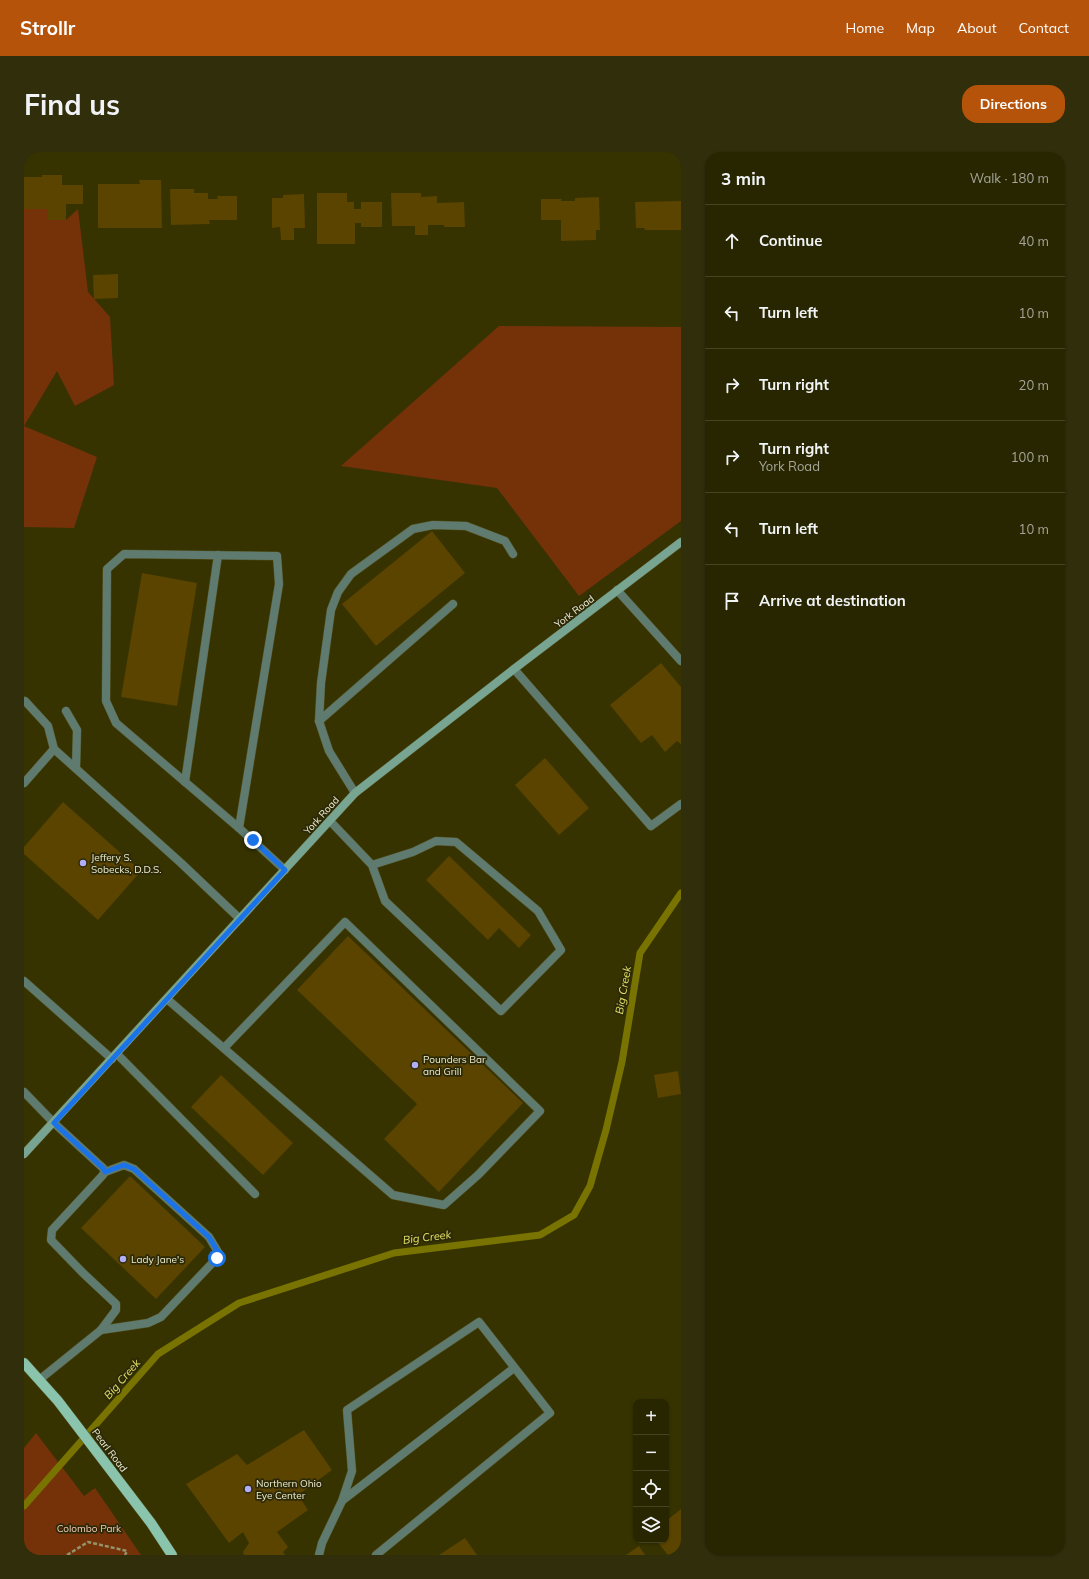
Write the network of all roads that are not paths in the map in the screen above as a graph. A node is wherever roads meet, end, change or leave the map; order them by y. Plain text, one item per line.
1 (681, 542) edge
2 (513, 554) dead end
3 (218, 555) junction
4 (618, 590) junction
5 (453, 604) dead end
6 (681, 661) edge
7 (514, 669) junction
8 (24, 701) edge
9 (66, 711) dead end
10 (319, 721) junction
11 (54, 749) junction
12 (76, 768) junction
13 (185, 782) junction
14 (24, 783) edge
15 (355, 793) junction
16 (681, 804) edge
17 (330, 821) junction
18 (240, 828) junction
19 (372, 866) junction
20 (285, 870) junction
21 (240, 919) junction
22 (24, 981) edge
23 (167, 999) junction
24 (224, 1048) junction
25 (114, 1057) junction
26 (24, 1092) edge
27 (54, 1123) junction
28 (24, 1154) edge
29 (105, 1172) junction
30 (255, 1194) dead end
31 (101, 1330) junction
32 (24, 1363) edge
33 (514, 1368) junction
34 (39, 1380) junction
35 (342, 1501) junction
36 (172, 1555) edge
37 (319, 1555) edge
38 (376, 1555) edge

1 - 4 main road, York Road
2 - 10 lane
3 - 13 lane
3 - 13 lane
3 - 18 lane
4 - 6 lane
4 - 7 main road, York Road
5 - 10 lane
7 - 15 main road, York Road
7 - 16 lane
8 - 11 lane
9 - 12 lane
10 - 15 lane
11 - 12 lane
11 - 14 lane
12 - 21 lane
13 - 18 lane
15 - 17 main road, York Road
17 - 19 lane
17 - 20 main road, York Road
18 - 20 lane
19 - 19 lane
20 - 21 main road, York Road
21 - 23 main road, York Road
22 - 25 lane
23 - 24 lane
23 - 25 main road, York Road
24 - 24 lane
25 - 27 main road, York Road
25 - 30 lane
26 - 27 lane
27 - 28 main road, York Road
27 - 29 lane
29 - 31 lane
29 - 31 lane
31 - 34 lane
32 - 34 main road, Pearl Road
33 - 35 lane
33 - 35 lane
33 - 38 lane
34 - 36 main road, Pearl Road
35 - 37 lane

